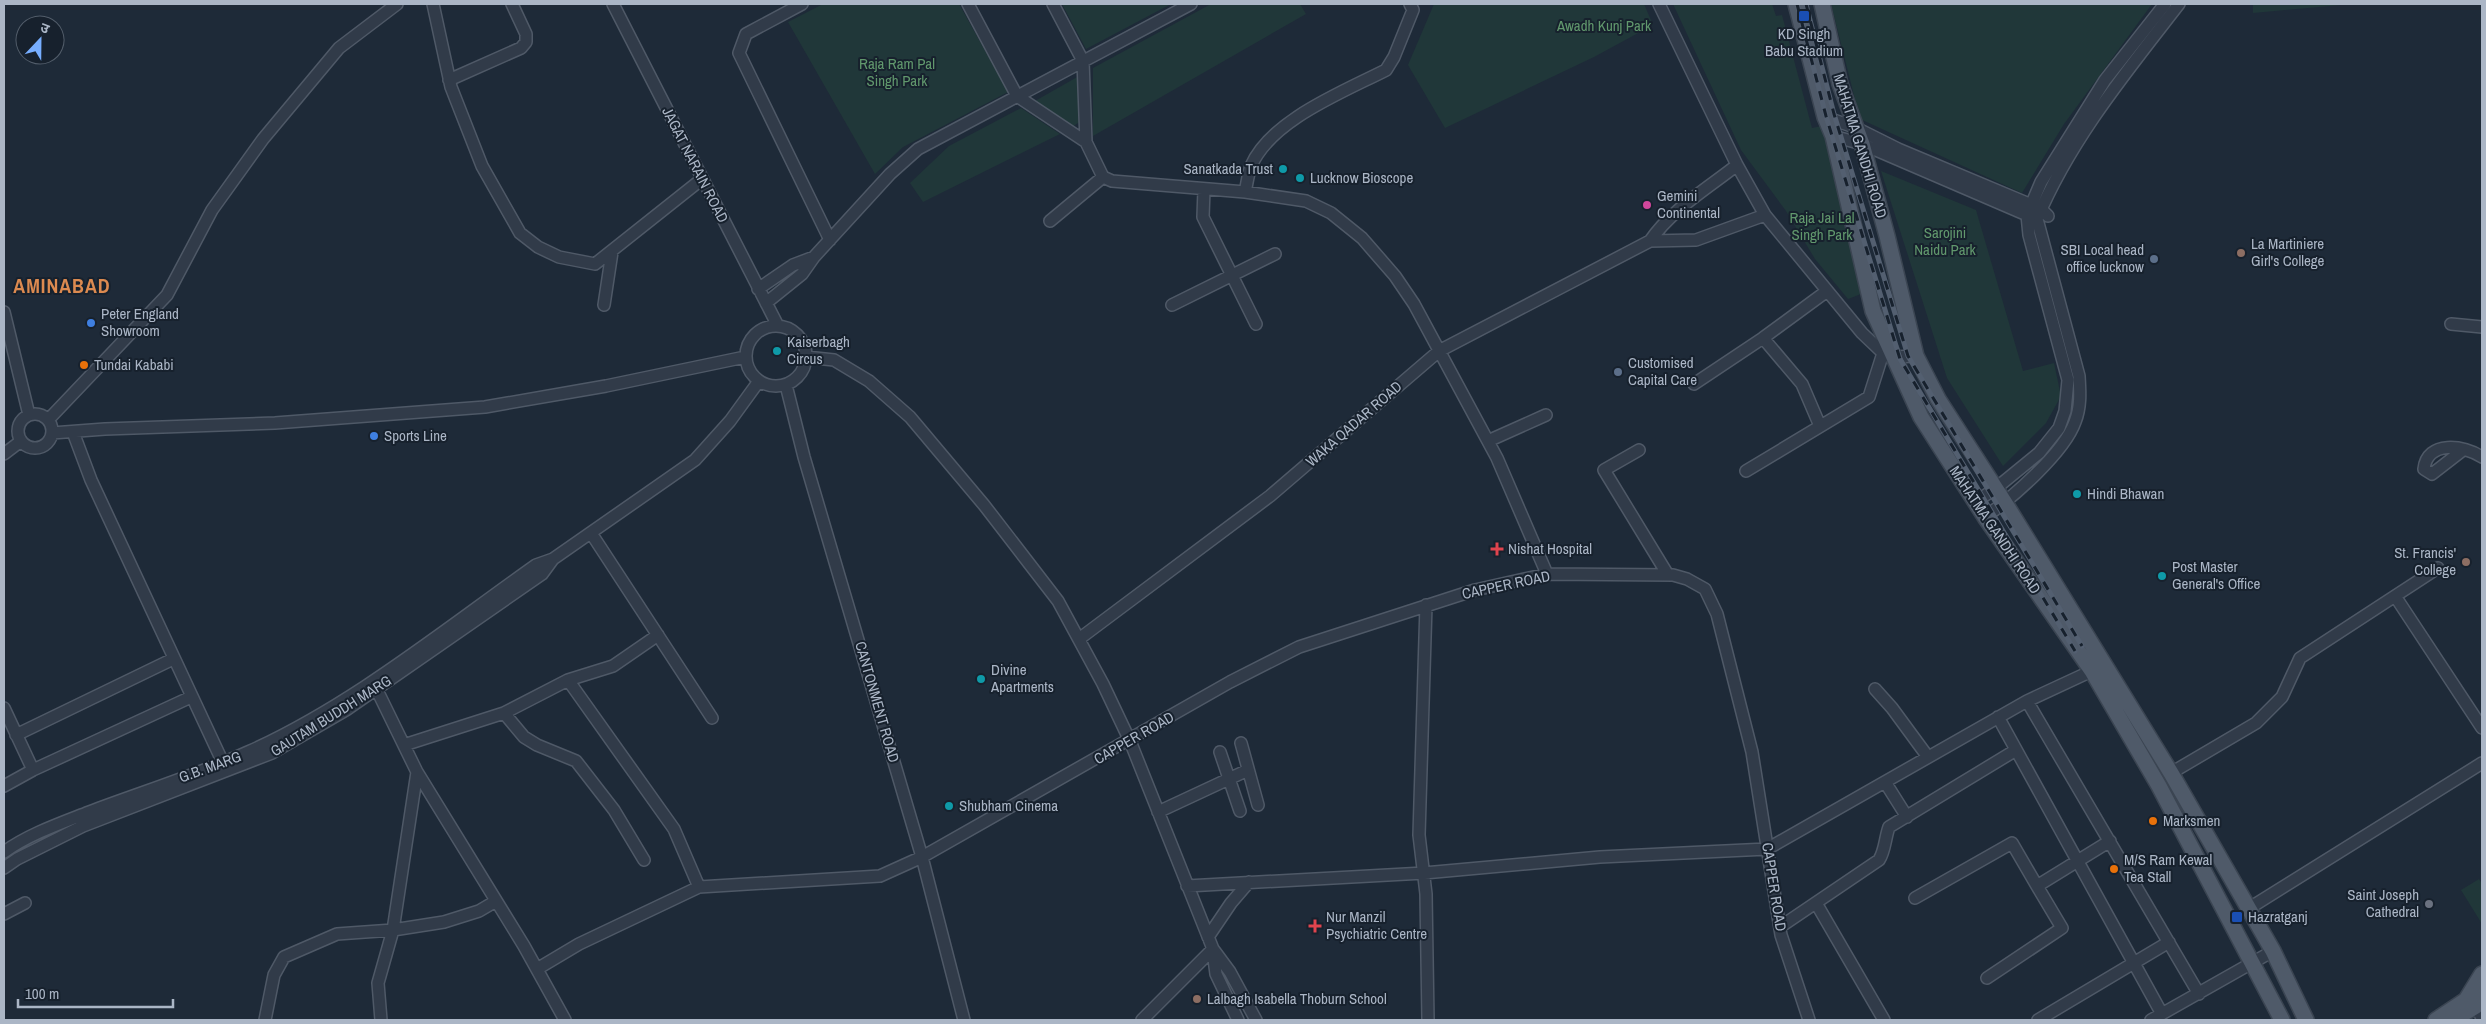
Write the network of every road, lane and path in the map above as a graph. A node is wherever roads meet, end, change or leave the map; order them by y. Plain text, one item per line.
1 (397, 4) edge
2 (433, 4) edge
3 (512, 4) edge
4 (613, 4) edge
5 (802, 4) edge
6 (968, 4) edge
7 (1053, 4) edge
8 (1191, 4) edge
9 (1410, 4) edge
10 (1659, 4) edge
11 (1796, 4) edge
12 (1822, 4) edge
13 (2165, 4) edge
14 (2179, 4) edge
15 (1083, 61) junction
16 (449, 80) junction
17 (1017, 96) junction
18 (1825, 117) junction
19 (1854, 127) junction
20 (1833, 136) junction
21 (1086, 142) junction
22 (1862, 144) junction
23 (1737, 164) junction
24 (1103, 177) junction
25 (702, 179) junction
26 (1204, 189) junction
27 (1245, 192) junction
28 (2034, 212) junction
29 (1765, 215) junction
30 (1050, 221) dead end
31 (830, 240) junction
32 (1650, 241) junction
33 (612, 252) junction
34 (1275, 254) dead end
35 (814, 257) junction
36 (1231, 276) junction
37 (758, 289) junction
38 (1827, 290) junction
39 (766, 303) junction
40 (604, 305) dead end
41 (1172, 305) dead end
42 (4, 312) edge
43 (1256, 324) dead end
44 (2451, 324) dead end
45 (778, 326) junction
46 (2482, 326) edge
47 (1763, 338) junction
48 (1439, 351) junction
49 (1888, 355) junction
50 (1916, 356) junction
51 (745, 357) junction
52 (806, 357) junction
53 (759, 381) junction
54 (1694, 384) dead end
55 (786, 385) junction
56 (29, 415) junction
57 (1546, 415) dead end
58 (48, 420) junction
59 (1820, 426) junction
60 (73, 432) junction
61 (52, 433) junction
62 (20, 441) junction
63 (1488, 441) junction
64 (1639, 450) dead end
65 (2463, 450) dead end
66 (4, 452) edge
67 (2482, 457) edge
68 (1746, 471) dead end
69 (1995, 489) junction
70 (1975, 502) junction
71 (2005, 503) junction
72 (1985, 517) junction
73 (592, 532) junction
74 (2438, 568) dead end
75 (1548, 574) junction
76 (1668, 575) junction
77 (2395, 596) junction
78 (1426, 605) junction
79 (658, 635) junction
80 (1078, 638) junction
81 (173, 659) junction
82 (2098, 668) junction
83 (568, 680) junction
84 (374, 685) junction
85 (1875, 689) dead end
86 (191, 697) junction
87 (2027, 701) junction
88 (4, 708) edge
89 (504, 713) junction
90 (1998, 717) junction
91 (712, 718) dead end
92 (2482, 728) edge
93 (16, 734) junction
94 (1130, 740) junction
95 (1241, 744) dead end
96 (404, 745) junction
97 (2016, 750) junction
98 (1220, 752) dead end
99 (1928, 757) junction
100 (2482, 763) edge
101 (224, 767) junction
102 (33, 770) junction
103 (1248, 770) junction
104 (417, 772) junction
105 (2171, 773) junction
106 (1229, 778) junction
107 (1885, 782) junction
108 (4, 786) edge
109 (1258, 805) dead end
110 (1240, 811) dead end
111 (1158, 812) junction
112 (1907, 818) junction
113 (2110, 841) junction
114 (6, 846) edge
115 (1768, 849) junction
116 (922, 857) junction
117 (17, 858) junction
118 (644, 860) dead end
119 (2077, 861) junction
120 (4, 868) edge
121 (1424, 873) junction
122 (1249, 882) junction
123 (1187, 886) junction
124 (2038, 886) junction
125 (699, 888) junction
126 (1915, 898) dead end
127 (496, 901) junction
128 (24, 903) dead end
129 (1816, 903) junction
130 (2248, 909) junction
131 (4, 914) edge
132 (1780, 926) junction
133 (393, 930) junction
134 (1208, 937) junction
135 (2169, 942) junction
136 (1213, 949) junction
137 (2273, 951) junction
138 (2134, 963) junction
139 (2251, 964) junction
140 (537, 969) junction
141 (2482, 974) edge
142 (1987, 978) dead end
143 (2199, 994) junction
144 (2478, 1005) edge
145 (2162, 1014) junction
146 (265, 1020) edge
147 (381, 1020) edge
148 (566, 1020) edge
149 (964, 1020) edge
150 (1142, 1020) edge
151 (1238, 1020) edge
152 (1256, 1020) edge
153 (1428, 1020) edge
154 (1809, 1020) edge
155 (1884, 1020) edge
156 (2038, 1020) edge
157 (2151, 1020) edge
158 (2282, 1020) edge
159 (2306, 1020) edge
160 (2436, 1020) edge
161 (2454, 1020) edge

1 - 58 street
2 - 16 street
3 - 16 street
4 - 25 street, JAGAT NARAIN ROAD
5 - 31 street
6 - 17 street
7 - 15 street
8 - 15 street
9 - 27 street
10 - 23 street
11 - 18 main road, MAHATMA GANDHI ROAD
12 - 19 main road, MAHATMA GANDHI ROAD
13 - 28 street
14 - 28 street
15 - 17 street
15 - 21 street
16 - 33 street
17 - 21 street
17 - 31 street
18 - 19 street
18 - 20 main road, MAHATMA GANDHI ROAD
19 - 22 main road, MAHATMA GANDHI ROAD
19 - 28 street
20 - 22 street
20 - 49 main road, MAHATMA GANDHI ROAD
21 - 24 street
22 - 28 street
22 - 50 main road, MAHATMA GANDHI ROAD
23 - 29 street
23 - 32 street, WAKA QADAR ROAD
24 - 26 street
24 - 30 street
25 - 33 street
25 - 37 street, JAGAT NARAIN ROAD
26 - 27 street
26 - 36 street
27 - 48 street
28 - 69 street
28 - 71 street
29 - 32 street, WAKA QADAR ROAD
29 - 38 street
31 - 35 street
32 - 48 street, WAKA QADAR ROAD
33 - 40 street
34 - 36 street
35 - 37 street
35 - 39 street
36 - 41 street
36 - 43 street
37 - 39 street, JAGAT NARAIN ROAD
38 - 47 street
38 - 49 street
39 - 45 street, JAGAT NARAIN ROAD
42 - 56 street
44 - 46 street
45 - 51 street
45 - 52 street
47 - 54 street
47 - 59 street
48 - 63 street
48 - 80 street, WAKA QADAR ROAD
49 - 50 street
49 - 59 street
49 - 70 main road, MAHATMA GANDHI ROAD
50 - 69 main road, MAHATMA GANDHI ROAD
51 - 53 street
51 - 60 street
52 - 55 street
52 - 80 street
53 - 55 street
53 - 73 street, GAUTAM BUDDH MARG
55 - 116 street, CANTONMENT ROAD
56 - 58 street
56 - 62 street
57 - 63 street
58 - 61 street
59 - 68 street
60 - 61 street
60 - 81 street
61 - 62 street
62 - 66 street
63 - 75 street
64 - 76 street
65 - 67 street
69 - 70 street
69 - 71 main road, MAHATMA GANDHI ROAD
70 - 72 main road, MAHATMA GANDHI ROAD
71 - 72 street
71 - 82 main road, MAHATMA GANDHI ROAD
72 - 82 main road, MAHATMA GANDHI ROAD
73 - 79 street
73 - 84 street, GAUTAM BUDDH MARG
74 - 77 street
75 - 76 street, CAPPER ROAD
75 - 78 street, CAPPER ROAD
76 - 115 street, CAPPER ROAD
77 - 92 street
77 - 105 street
78 - 94 street, CAPPER ROAD
78 - 121 street
79 - 83 street
79 - 91 street
80 - 94 street
81 - 86 street
81 - 93 street
82 - 87 street
82 - 105 main road, MAHATMA GANDHI ROAD
82 - 139 main road, MAHATMA GANDHI ROAD
83 - 89 street
83 - 125 street
84 - 96 street
84 - 101 street, GAUTAM BUDDH MARG
85 - 99 street
86 - 101 street
86 - 102 street
87 - 90 street
87 - 113 street
88 - 93 street
89 - 96 street
89 - 118 street
90 - 97 street
90 - 99 street
93 - 102 street
94 - 111 street
94 - 116 street, CAPPER ROAD
95 - 103 street
96 - 104 street
97 - 112 street
97 - 119 street
98 - 106 street
99 - 107 street
100 - 130 street
101 - 114 street, G.B. MARG
101 - 117 street, GAUTAM BUDDH MARG
102 - 108 street
103 - 106 street
103 - 109 street
104 - 127 street
104 - 133 street
105 - 130 main road, MAHATMA GANDHI ROAD
106 - 110 street
106 - 111 street
107 - 112 street
107 - 115 street
111 - 123 street
112 - 129 street
113 - 119 street
113 - 135 street
114 - 117 street
115 - 121 street
115 - 132 street, CAPPER ROAD
116 - 125 street, CAPPER ROAD
116 - 149 street, CANTONMENT ROAD
117 - 120 street, GAUTAM BUDDH MARG
119 - 124 street
119 - 138 street
121 - 122 street
121 - 153 street
122 - 123 street
122 - 134 street
123 - 134 street
124 - 126 street
124 - 142 street
125 - 140 street
127 - 133 street
127 - 140 street
128 - 131 street
129 - 132 street
129 - 155 street
130 - 137 main road, MAHATMA GANDHI ROAD
132 - 154 street, CAPPER ROAD
133 - 146 street
133 - 147 street
134 - 136 street
135 - 138 street
135 - 143 street
136 - 150 street
136 - 151 street
136 - 152 street
137 - 139 street
137 - 159 main road, MAHATMA GANDHI ROAD
138 - 145 street
138 - 156 street
139 - 143 street
139 - 158 main road, MAHATMA GANDHI ROAD
140 - 148 street
141 - 144 main road
143 - 145 street
144 - 160 main road
144 - 161 main road
145 - 157 street

